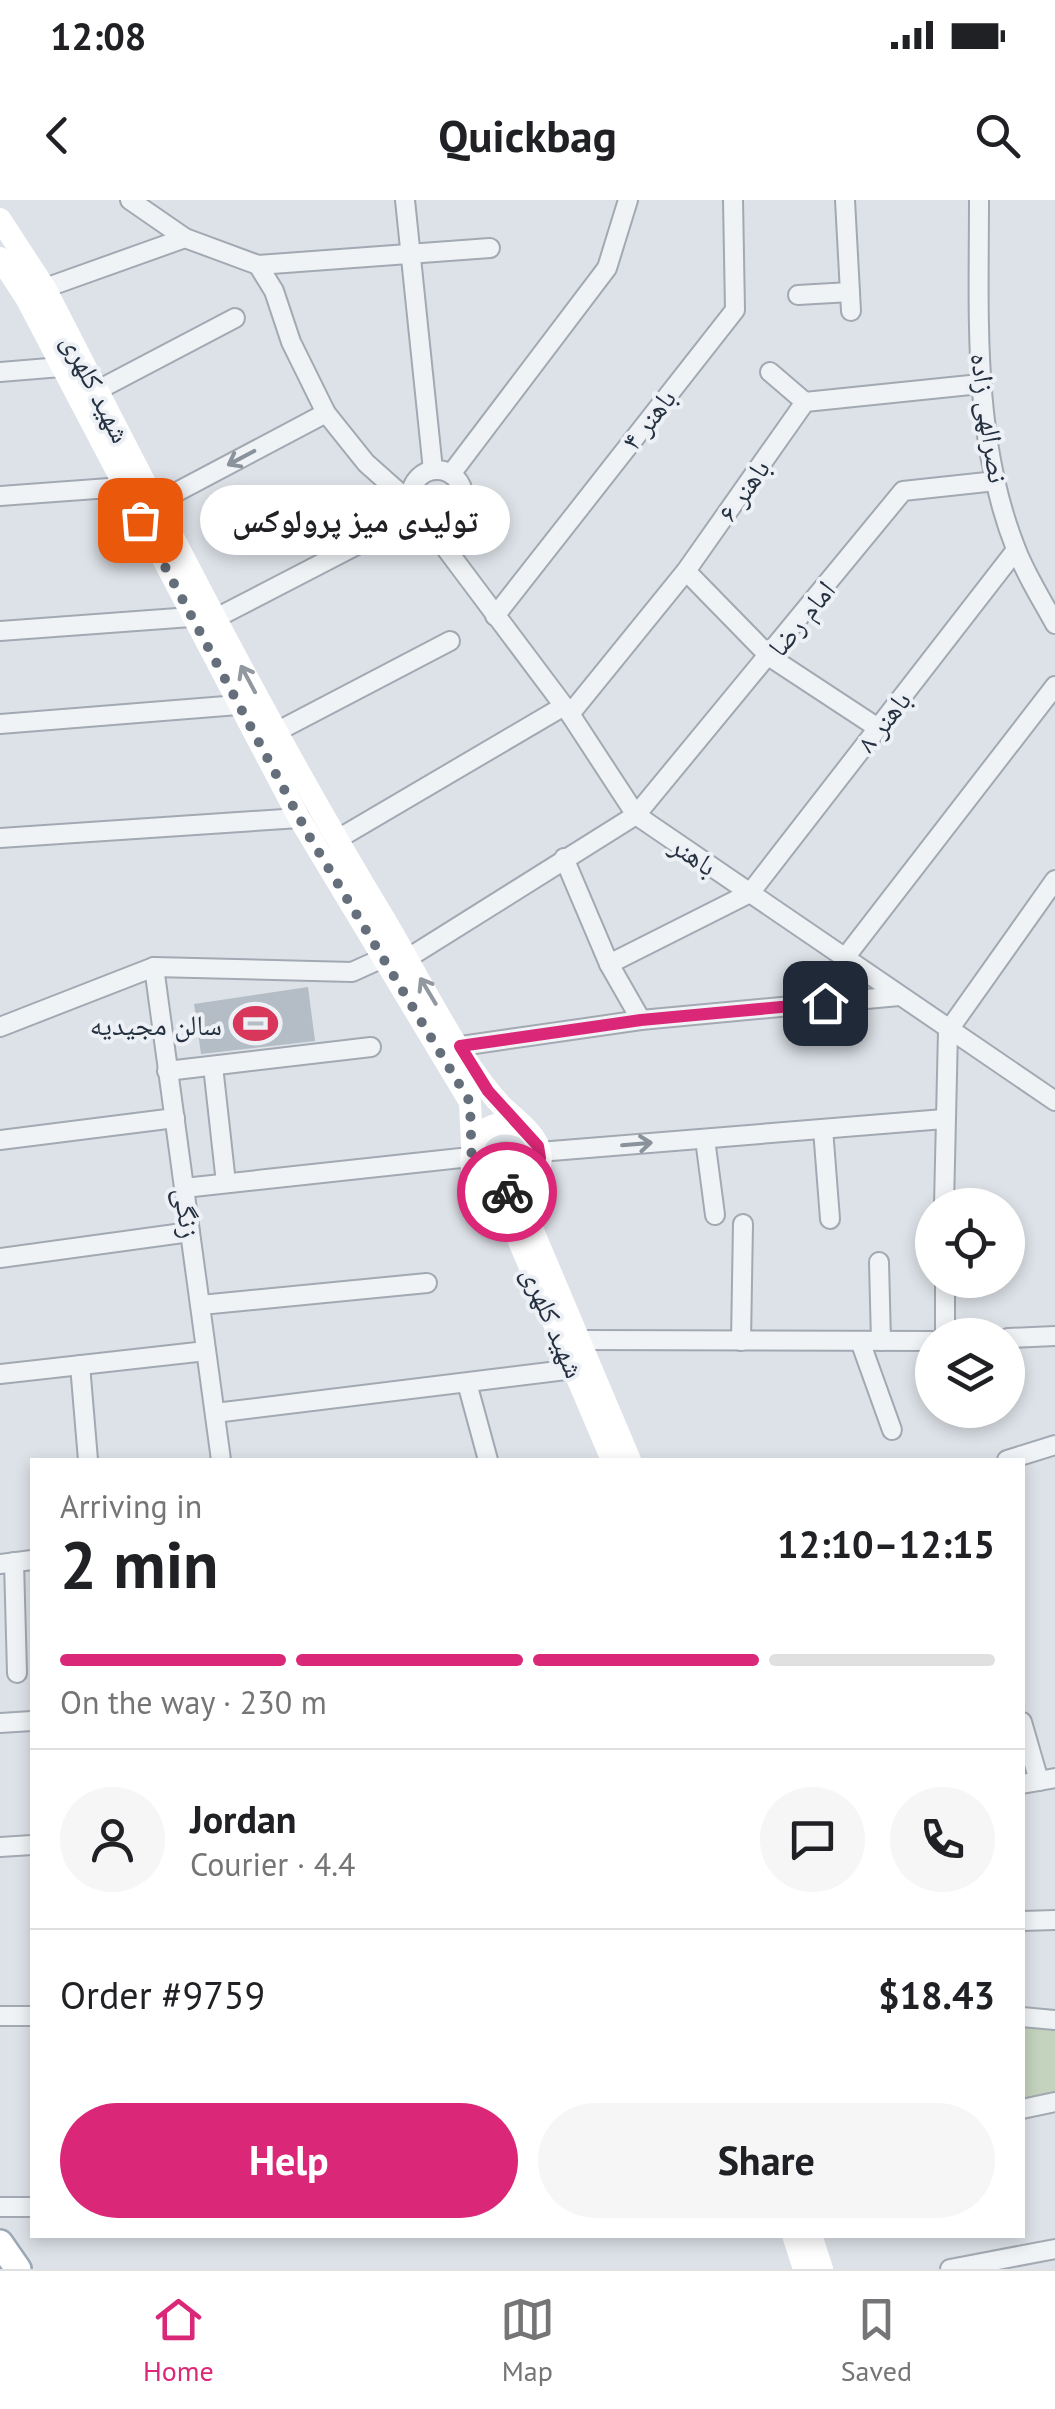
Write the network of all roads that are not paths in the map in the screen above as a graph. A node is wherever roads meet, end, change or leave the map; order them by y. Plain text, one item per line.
1 (130, 200) edge
2 (405, 200) edge
3 (627, 200) edge
4 (733, 200) edge
5 (845, 200) edge
6 (979, 200) edge
7 (0, 219) edge
8 (185, 238) junction
9 (490, 248) dead end
10 (410, 253) junction
11 (2, 263) edge
12 (258, 265) junction
13 (45, 288) junction
14 (798, 294) dead end
15 (234, 318) dead end
16 (62, 367) junction
17 (0, 372) edge
18 (770, 372) dead end
19 (980, 384) junction
20 (98, 390) junction
21 (806, 402) junction
22 (326, 413) junction
23 (442, 472) junction
24 (996, 480) junction
25 (123, 487) junction
26 (0, 496) edge
27 (156, 503) junction
28 (417, 511) junction
29 (386, 530) dead end
30 (1016, 550) junction
31 (686, 571) junction
32 (494, 616) junction
33 (191, 617) junction
34 (216, 618) junction
35 (1055, 624) edge
36 (0, 631) edge
37 (450, 641) dead end
38 (770, 656) junction
39 (1055, 686) edge
40 (238, 705) junction
41 (567, 710) junction
42 (0, 724) edge
43 (878, 728) junction
44 (276, 732) junction
45 (636, 815) junction
46 (299, 818) junction
47 (0, 838) edge
48 (336, 840) junction
49 (564, 858) junction
50 (1055, 880) edge
51 (750, 893) junction
52 (382, 958) junction
53 (408, 958) junction
54 (844, 959) junction
55 (609, 964) junction
56 (154, 966) junction
57 (898, 996) junction
58 (641, 1020) junction
59 (0, 1027) edge
60 (948, 1030) junction
61 (371, 1046) dead end
62 (460, 1046) junction
63 (213, 1066) junction
64 (168, 1071) junction
65 (1055, 1101) edge
66 (176, 1118) junction
67 (944, 1119) junction
68 (523, 1128) junction
69 (823, 1129) junction
70 (705, 1139) junction
71 (0, 1140) edge
72 (471, 1151) junction
73 (539, 1152) junction
74 (532, 1180) junction
75 (226, 1183) junction
76 (184, 1188) junction
77 (487, 1188) junction
78 (944, 1188) edge
79 (716, 1215) dead end
80 (830, 1219) dead end
81 (743, 1224) dead end
82 (190, 1232) junction
83 (0, 1258) edge
84 (879, 1262) dead end
85 (427, 1283) dead end
86 (200, 1305) junction
87 (1055, 1336) edge
88 (1025, 1337) edge
89 (580, 1340) junction
90 (741, 1340) junction
91 (860, 1341) junction
92 (882, 1341) junction
93 (915, 1341) edge
94 (206, 1352) junction
95 (80, 1365) junction
96 (574, 1368) junction
97 (0, 1374) edge
98 (467, 1383) junction
99 (215, 1413) junction
100 (892, 1430) dead end
101 (1055, 1445) edge
102 (88, 1458) edge
103 (221, 1458) edge
104 (487, 1458) edge
105 (611, 1458) edge
106 (629, 1458) edge
107 (1013, 1458) edge
108 (15, 1562) edge
109 (17, 1673) dead end
110 (30, 1721) edge
111 (0, 1722) edge
112 (1025, 1732) edge
113 (1039, 1781) edge
114 (30, 1845) edge
115 (0, 1846) edge
116 (1055, 1920) edge
117 (1025, 1921) edge
118 (0, 2016) edge
119 (30, 2016) edge
120 (1025, 2017) edge
121 (1055, 2020) edge
122 (1055, 2102) edge
123 (1025, 2107) edge
124 (30, 2207) edge
125 (0, 2208) edge
126 (794, 2238) edge
127 (811, 2238) edge
128 (0, 2243) edge
129 (1055, 2250) edge
130 (18, 2269) edge
131 (804, 2269) edge
132 (822, 2269) edge
133 (950, 2269) edge

1 - 8 street
2 - 10 street
3 - 23 street
4 - 32 street, باهنر ۴
5 - 14 street
6 - 19 street, نصرالهی زاده
7 - 13 main road, شهید کلهری
8 - 12 street
8 - 13 street
9 - 10 street
10 - 12 street
10 - 23 street
11 - 16 main road, شهید کلهری
12 - 22 street, باهنر
13 - 20 main road, شهید کلهری
15 - 20 street
16 - 17 street
16 - 25 main road, شهید کلهری
18 - 21 street
19 - 21 street
19 - 24 street, نصرالهی زاده
20 - 27 main road, شهید کلهری
21 - 31 street, باهنر ۶
22 -> 27 street
22 - 28 street, باهنر
23 - 28 street
23 - 28 street
24 - 30 street, نصرالهی زاده
24 - 38 street, امام رضا
25 - 26 street
25 - 33 main road, شهید کلهری
27 - 34 main road, شهید کلهری
28 - 32 street, باهنر
29 - 34 street
30 - 35 street, نصرالهی زاده
30 - 43 street, باهنر ۸
31 - 38 street
31 - 41 street, باهنر ۶
32 - 41 street, باهنر
33 - 36 street
33 - 40 main road, شهید کلهری
44 -> 34 main road, شهید کلهری
37 - 44 street
38 - 43 street
38 - 45 street, امام رضا
39 - 54 street
40 - 42 street
40 - 46 main road, شهید کلهری
41 - 45 street, باهنر
41 - 48 street
43 - 51 street, باهنر ۸
44 - 48 main road, شهید کلهری
45 - 49 street, امام رضا
45 - 51 street, باهنر
46 - 47 street
46 - 52 main road, شهید کلهری
48 - 53 main road, شهید کلهری
49 - 53 street, امام رضا
49 - 55 street
50 - 60 street
51 - 54 street, باهنر
51 - 55 street
52 - 56 street
52 - 72 main road, شهید کلهری
62 -> 53 main road, شهید کلهری
54 - 57 street, باهنر
55 - 58 street
56 - 59 street
56 - 64 street, زنگی
57 - 58 street
57 - 60 street, باهنر
58 - 62 street
60 - 65 street, باهنر
60 - 67 street
61 - 63 street
62 - 68 main road, شهید کلهری
63 - 64 street
63 - 75 street
64 - 66 street, زنگی
66 - 71 street
66 - 76 street, زنگی
67 - 69 street
67 - 78 street
68 - 72 main road
68 - 73 main road
69 - 70 street
69 - 80 street
73 -> 70 street
70 - 79 street
72 - 75 street
72 - 77 main road
73 - 74 main road
74 - 77 main road
74 - 89 main road, شهید کلهری
75 - 76 street
76 - 82 street, زنگی
77 - 96 main road, شهید کلهری
81 - 90 street
82 - 83 street
82 - 86 street, زنگی
84 - 92 street
85 - 86 street
86 - 94 street, زنگی
87 - 88 street
89 - 90 street
89 - 106 main road, شهید کلهری
90 - 91 street
91 - 92 street
91 - 100 street
92 - 93 street
94 - 95 street
94 - 99 street, زنگی
95 - 97 street
95 - 102 street
96 - 98 street
96 - 105 main road, شهید کلهری
98 - 99 street
98 - 104 street
99 - 103 street, زنگی
101 - 107 street
108 - 109 street
110 - 111 street
112 - 113 street
114 - 115 street
116 - 117 street
118 - 119 street
120 - 121 street
122 - 123 street
124 - 125 street
126 - 131 main road
127 - 132 main road
128 - 130 main road
129 - 133 street

